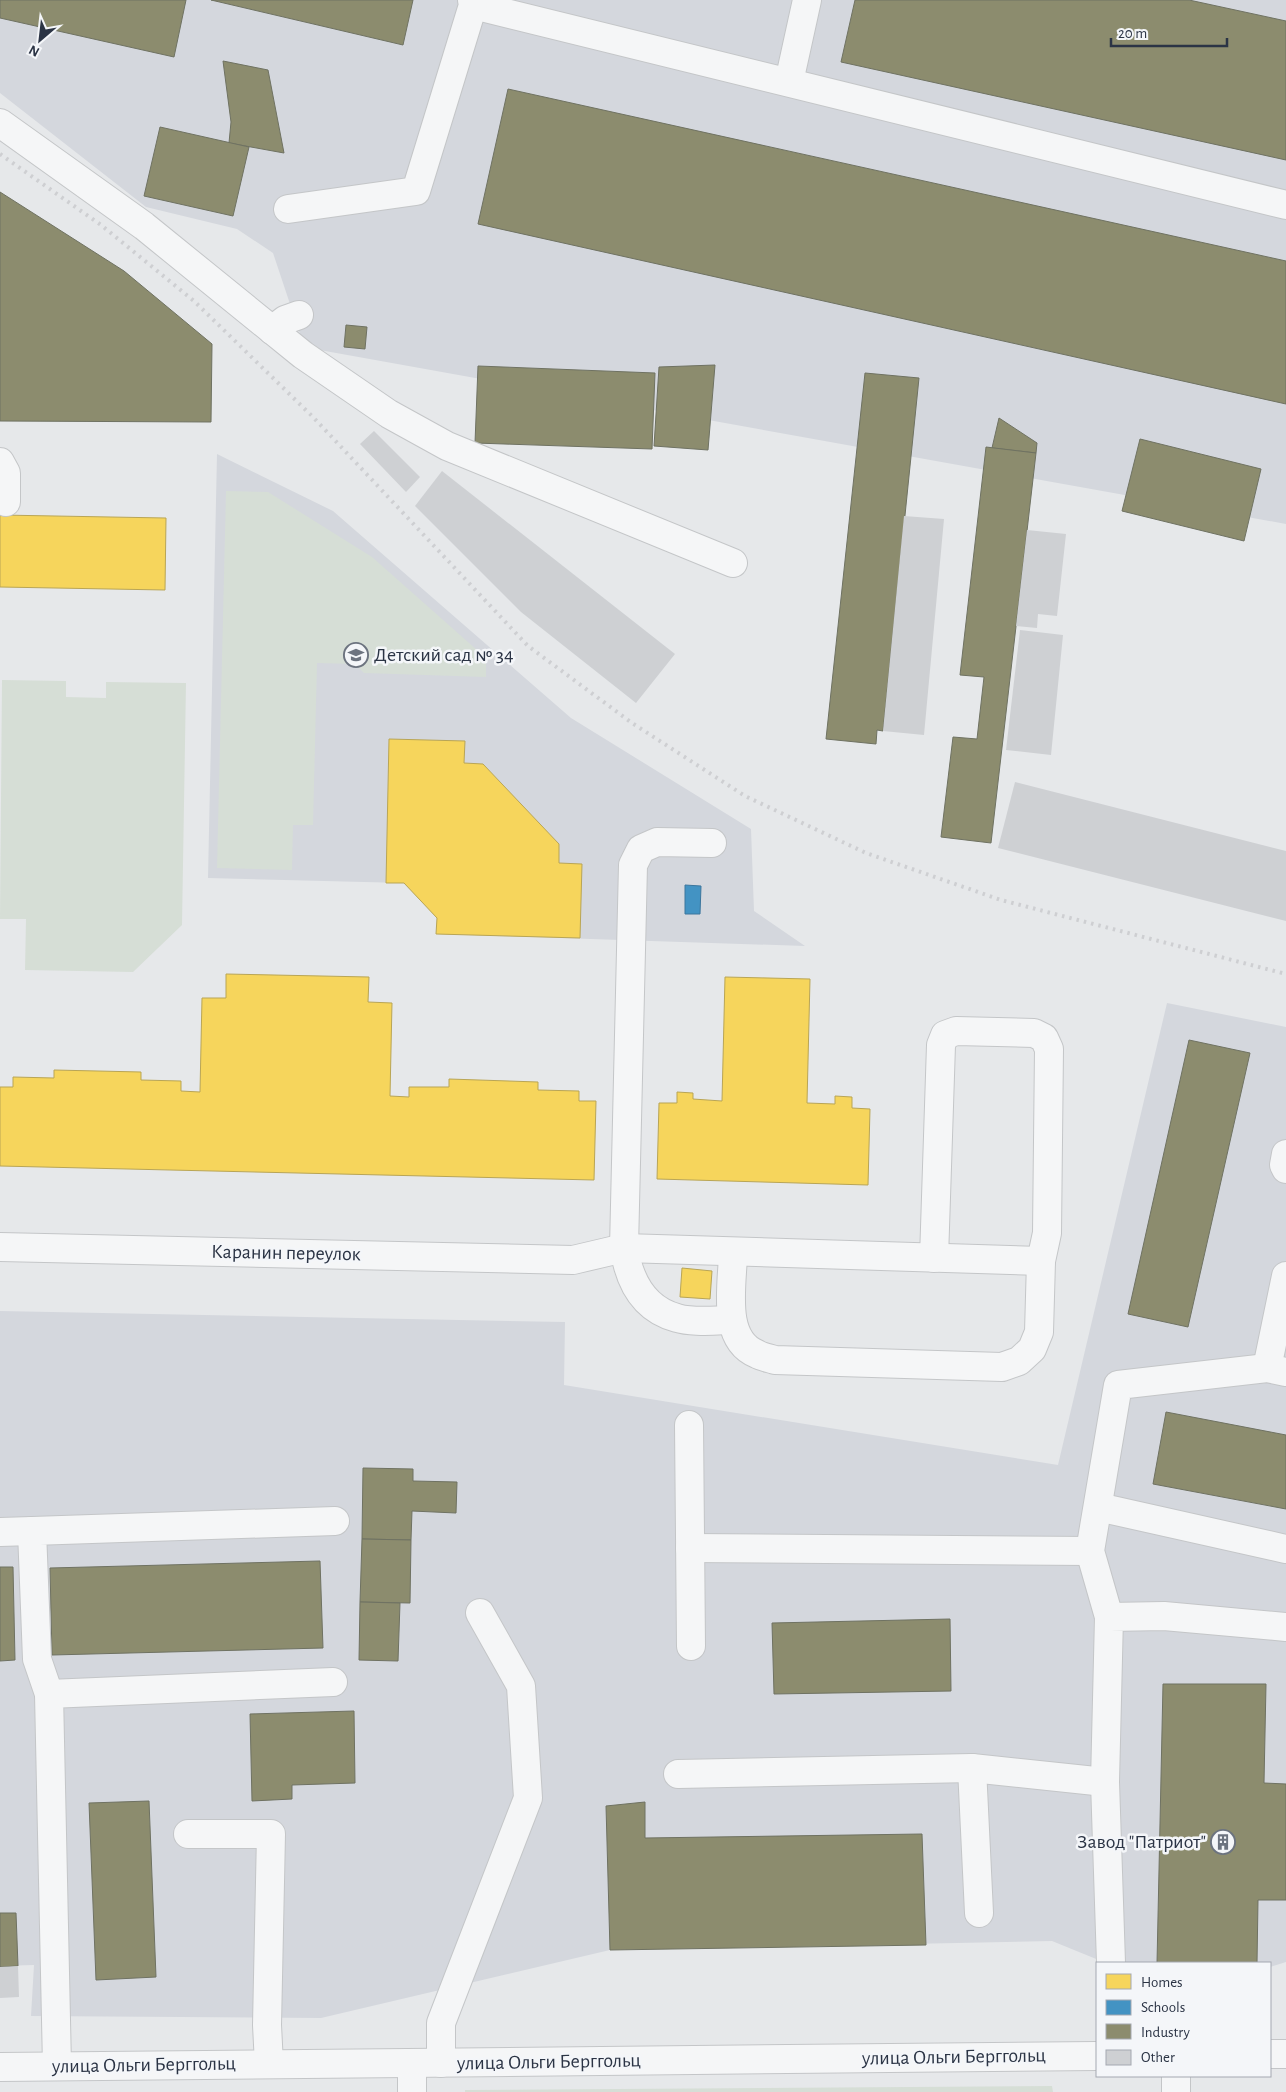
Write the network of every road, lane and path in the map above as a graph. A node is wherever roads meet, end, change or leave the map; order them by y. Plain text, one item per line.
1 (807, 0) edge
2 (473, 3) edge
3 (789, 82) junction
4 (0, 123) edge
5 (1286, 205) edge
6 (288, 209) dead end
7 (300, 315) dead end
8 (272, 330) junction
9 (0, 462) edge
10 (6, 502) dead end
11 (733, 563) dead end
12 (712, 843) dead end
13 (1286, 1154) edge
14 (1286, 1169) edge
15 (0, 1247) edge
16 (624, 1248) junction
17 (734, 1252) junction
18 (934, 1258) junction
19 (1041, 1261) junction
20 (1286, 1276) edge
21 (732, 1320) junction
22 (1276, 1370) edge
23 (689, 1425) dead end
24 (1098, 1507) junction
25 (335, 1521) dead end
26 (32, 1531) junction
27 (0, 1532) edge
28 (690, 1548) junction
29 (1286, 1549) edge
30 (1090, 1552) junction
31 (480, 1613) dead end
32 (1109, 1617) junction
33 (1286, 1627) edge
34 (692, 1646) dead end
35 (333, 1682) dead end
36 (49, 1694) junction
37 (972, 1768) junction
38 (678, 1774) dead end
39 (1105, 1782) junction
40 (188, 1834) dead end
41 (979, 1913) dead end
42 (1111, 1962) edge
43 (1271, 2054) edge
44 (1286, 2054) edge
45 (1096, 2056) edge
46 (441, 2063) junction
47 (268, 2064) junction
48 (412, 2064) junction
49 (57, 2066) junction
50 (0, 2067) edge
51 (1176, 2077) edge
52 (412, 2092) edge
53 (1176, 2092) edge

1 - 3 street
2 - 3 street
2 - 6 street
3 - 5 street
4 - 8 street
7 - 8 street
8 - 11 street
9 - 10 street
12 - 16 street
13 - 14 street
15 - 16 street, Каранин переулок
16 - 17 street, Каранин переулок
16 - 21 street
17 - 18 street, Каранин переулок
17 - 21 street
18 - 19 street, Каранин переулок
18 - 19 street
19 - 21 street
20 - 22 street
22 - 24 street
23 - 28 street
24 - 29 street
24 - 30 street
25 - 26 street
26 - 27 street
26 - 36 street
28 - 30 street
28 - 34 street
30 - 32 street
31 - 46 street
32 - 33 street
32 - 39 street
35 - 36 street
36 - 49 street
37 - 38 street
37 - 39 street
37 - 41 street
39 - 42 street
40 - 47 street
43 - 44 street
45 - 46 street, улица Ольги Берггольц
46 - 48 street, улица Ольги Берггольц
47 - 48 street, улица Ольги Берггольц
47 - 49 street, улица Ольги Берггольц
48 - 52 street
49 - 50 street, улица Ольги Берггольц
51 - 53 street

